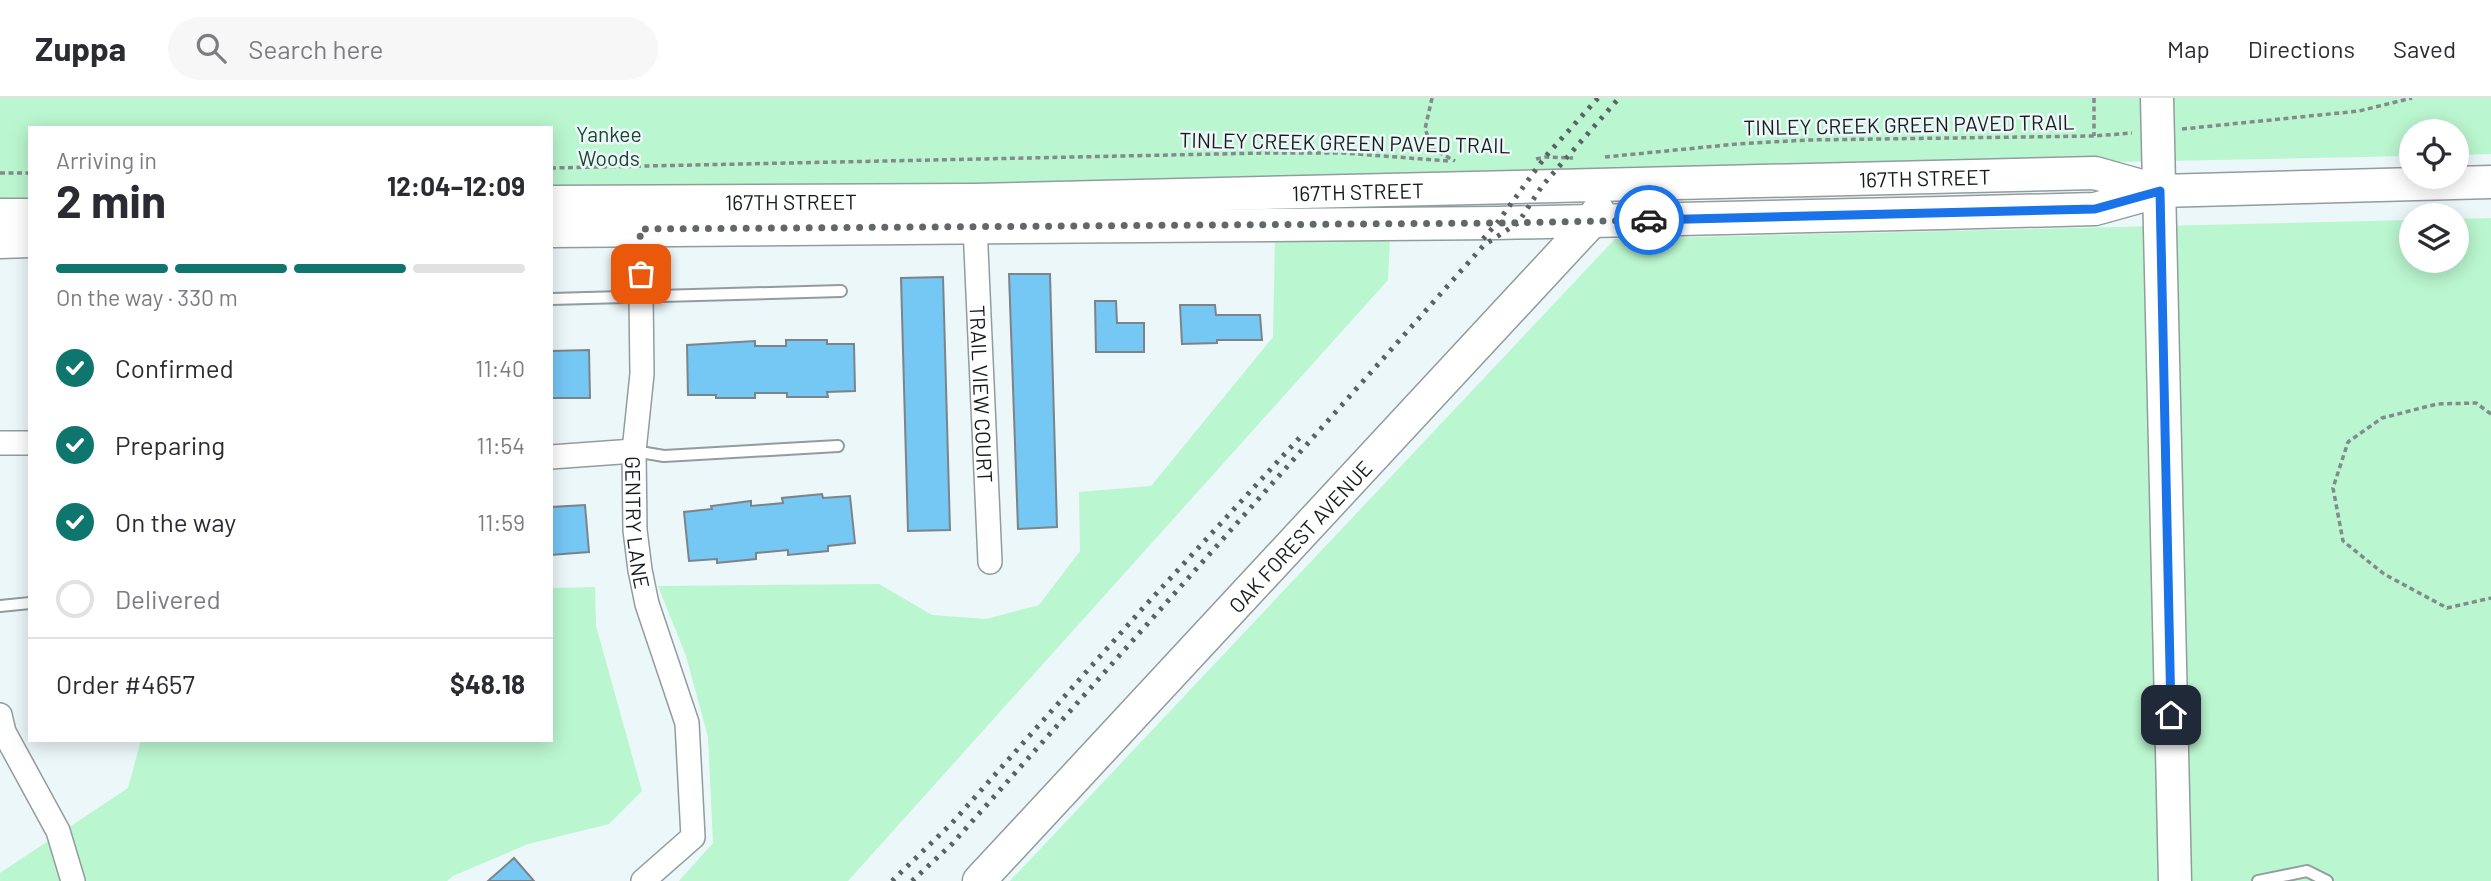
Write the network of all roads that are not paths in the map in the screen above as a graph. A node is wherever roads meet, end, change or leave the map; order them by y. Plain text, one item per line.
1 (2157, 98) edge
2 (1607, 171) junction
3 (2491, 183) edge
4 (2160, 191) junction
5 (553, 202) edge
6 (0, 215) edge
7 (28, 215) edge
8 (640, 215) junction
9 (1592, 221) junction
10 (975, 226) junction
11 (553, 231) edge
12 (28, 241) edge
13 (0, 242) edge
14 (842, 290) dead end
15 (642, 296) junction
16 (553, 299) edge
17 (0, 443) edge
18 (28, 443) edge
19 (838, 446) dead end
20 (634, 451) junction
21 (553, 457) edge
22 (990, 562) dead end
23 (28, 603) edge
24 (0, 606) edge
25 (1, 727) edge
26 (73, 881) edge
27 (643, 881) edge
28 (979, 881) edge
29 (2175, 881) edge
30 (2258, 881) edge
31 (2327, 881) edge

1 - 4 main road
2 - 4 main road, 167TH STREET
2 - 8 main road, 167TH STREET
2 - 9 main road, OAK FOREST AVENUE
3 - 4 main road, 167TH STREET
4 - 9 main road, 167TH STREET
4 - 29 main road
5 - 8 main road, 167TH STREET
6 - 7 main road
8 - 10 main road, 167TH STREET
8 - 11 main road, 167TH STREET
8 - 15 street, GENTRY LANE
9 - 10 main road, 167TH STREET
9 - 28 main road, OAK FOREST AVENUE
10 - 22 street, TRAIL VIEW COURT
12 - 13 main road
14 - 15 lane
15 - 16 lane
15 - 20 street, GENTRY LANE
17 - 18 street
19 - 20 lane
20 - 21 street
20 - 27 street, GENTRY LANE
23 - 24 lane
25 - 26 street
30 - 31 lane

